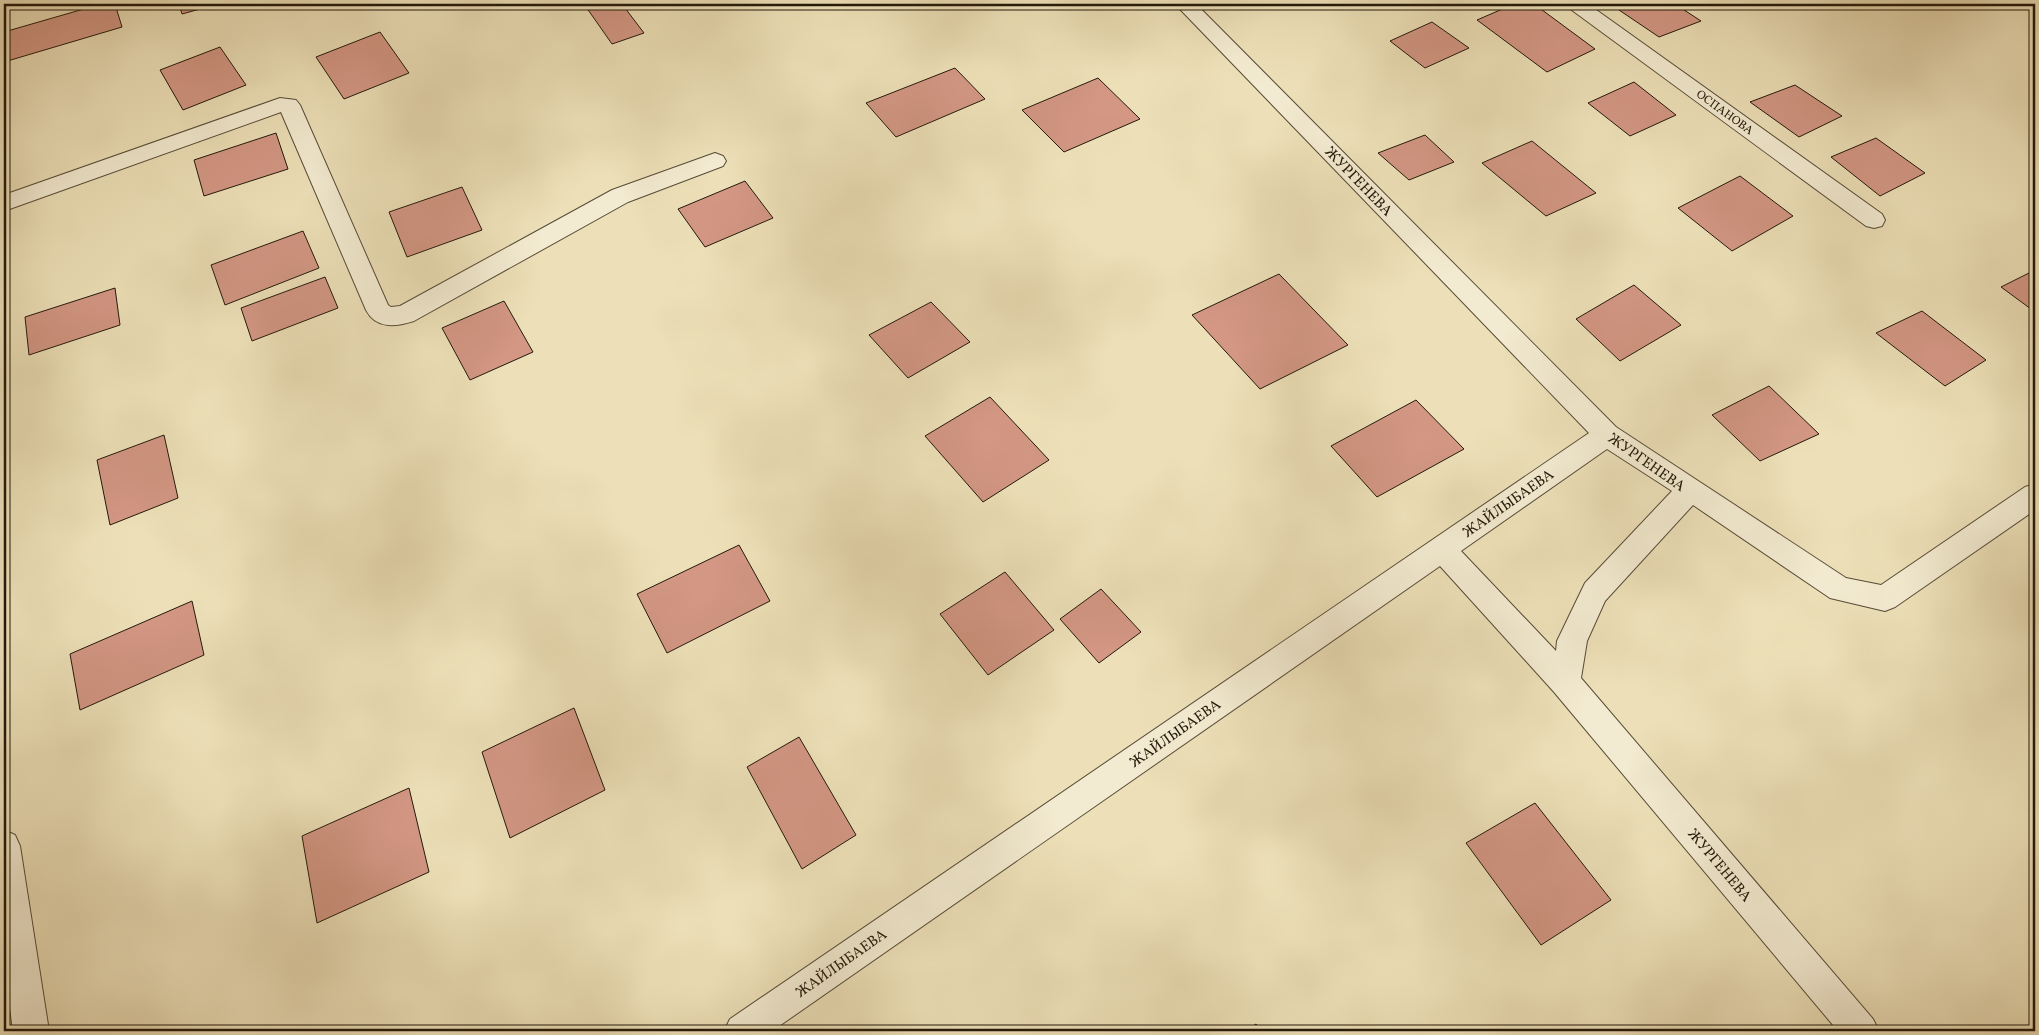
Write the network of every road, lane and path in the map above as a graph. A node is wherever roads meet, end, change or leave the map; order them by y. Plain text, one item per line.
1 (1185, 4) edge
2 (1576, 4) edge
3 (715, 161) dead end
4 (4, 203) edge
5 (1874, 220) dead end
6 (1607, 435) junction
7 (1691, 489) junction
8 (2035, 496) edge
9 (1442, 549) junction
10 (1565, 682) junction
11 (4, 846) edge
12 (30, 1031) edge
13 (742, 1031) edge
14 (1861, 1031) edge

1 - 6 street, ЖУРГЕНЕВА
2 - 5 street, ОСПАНОВА
3 - 4 street
6 - 7 street, ЖУРГЕНЕВА
6 - 9 street, ЖАЙЛЫБАЕВА
7 - 8 street
7 - 10 street, ЖУРГЕНЕВА
9 - 10 street
9 - 13 street, ЖАЙЛЫБАЕВА
10 - 14 street, ЖУРГЕНЕВА
11 - 12 street

